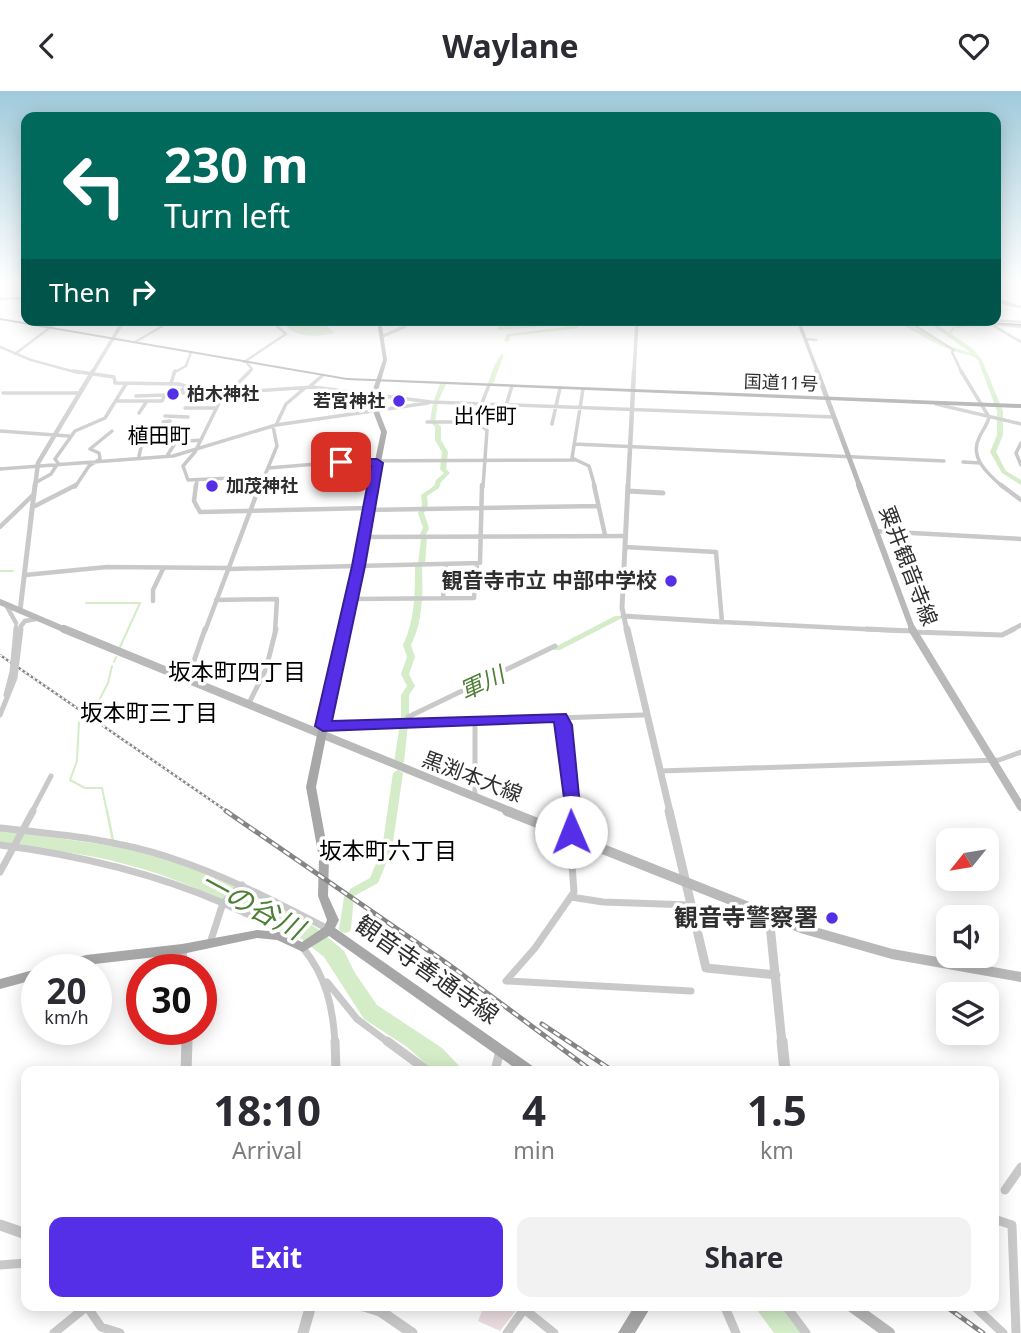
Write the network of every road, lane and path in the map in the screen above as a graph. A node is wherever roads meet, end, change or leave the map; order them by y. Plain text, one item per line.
1 (34, 340) edge
2 (113, 340) edge
3 (124, 340) edge
4 (139, 340) edge
5 (277, 340) edge
6 (383, 340) edge
7 (636, 340) edge
8 (805, 340) edge
9 (936, 340) edge
10 (135, 342) junction
11 (0, 347) edge
12 (191, 352) junction
13 (15, 354) junction
14 (246, 362) junction
15 (89, 373) junction
16 (322, 376) junction
17 (377, 380) junction
18 (171, 383) dead end
19 (126, 384) junction
20 (489, 385) junction
21 (512, 386) junction
22 (307, 387) junction
23 (560, 388) junction
24 (184, 389) junction
25 (583, 389) junction
26 (374, 391) junction
27 (633, 391) junction
28 (78, 393) junction
29 (3, 394) dead end
30 (165, 395) junction
31 (225, 396) junction
32 (827, 398) junction
33 (116, 401) junction
34 (131, 401) junction
35 (147, 401) junction
36 (431, 402) junction
37 (928, 402) junction
38 (482, 403) junction
39 (507, 404) junction
40 (981, 405) junction
41 (555, 406) junction
42 (1020, 406) edge
43 (580, 407) junction
44 (216, 408) junction
45 (633, 409) junction
46 (139, 413) dead end
47 (377, 413) junction
48 (834, 417) junction
49 (167, 419) dead end
50 (988, 419) junction
51 (427, 422) dead end
52 (456, 422) dead end
53 (500, 422) dead end
54 (552, 423) dead end
55 (1021, 424) edge
56 (274, 425) junction
57 (0, 431) edge
58 (112, 431) dead end
59 (182, 432) dead end
60 (150, 433) dead end
61 (53, 435) junction
62 (69, 436) junction
63 (201, 440) junction
64 (177, 442) junction
65 (1021, 442) edge
66 (574, 444) junction
67 (631, 447) junction
68 (196, 450) junction
69 (139, 456) junction
70 (167, 456) junction
71 (848, 457) junction
72 (100, 459) junction
73 (576, 460) junction
74 (484, 461) junction
75 (944, 461) dead end
76 (963, 462) dead end
77 (58, 463) junction
78 (377, 463) junction
79 (980, 463) junction
80 (38, 465) junction
81 (1021, 465) edge
82 (268, 468) junction
83 (0, 469) edge
84 (197, 480) junction
85 (35, 483) junction
86 (257, 490) junction
87 (628, 491) junction
88 (34, 493) junction
89 (663, 493) dead end
90 (1021, 500) edge
91 (35, 506) dead end
92 (598, 506) junction
93 (484, 508) junction
94 (369, 509) junction
95 (249, 511) junction
96 (0, 527) edge
97 (876, 531) junction
98 (605, 535) junction
99 (483, 536) junction
100 (626, 536) junction
101 (363, 537) junction
102 (1021, 539) edge
103 (625, 547) junction
104 (446, 564) junction
105 (477, 564) junction
106 (359, 566) junction
107 (163, 569) junction
108 (228, 569) junction
109 (25, 575) junction
110 (443, 598) junction
111 (351, 599) junction
112 (216, 600) junction
113 (153, 601) dead end
114 (3, 604) edge
115 (27, 616) junction
116 (623, 616) junction
117 (722, 622) junction
118 (18, 625) junction
119 (1020, 626) edge
120 (914, 631) junction
121 (555, 646) dead end
122 (188, 678) dead end
123 (249, 703) dead end
124 (0, 708) edge
125 (0, 715) edge
126 (643, 715) dead end
127 (560, 717) junction
128 (478, 719) junction
129 (411, 721) junction
130 (322, 731) junction
131 (1021, 752) edge
132 (992, 760) junction
133 (660, 771) junction
134 (51, 776) dead end
135 (475, 794) dead end
136 (1021, 807) edge
137 (0, 828) edge
138 (23, 829) junction
139 (0, 845) edge
140 (13, 847) junction
141 (0, 872) edge
142 (686, 881) junction
143 (242, 885) junction
144 (570, 897) junction
145 (223, 903) junction
146 (691, 905) junction
147 (769, 915) junction
148 (265, 922) dead end
149 (327, 931) junction
150 (210, 943) junction
151 (305, 947) junction
152 (182, 949) junction
153 (182, 954) edge
154 (112, 956) edge
155 (776, 975) junction
156 (1021, 977) edge
157 (21, 978) edge
158 (327, 982) junction
159 (0, 984) edge
160 (691, 991) dead end
161 (187, 1045) edge
162 (500, 1050) junction
163 (186, 1066) edge
164 (335, 1066) edge
165 (421, 1066) edge
166 (496, 1066) edge
167 (522, 1066) edge
168 (785, 1066) edge
169 (1021, 1167) edge
170 (1005, 1191) dead end
171 (999, 1221) edge
172 (0, 1225) edge
173 (21, 1232) edge
174 (21, 1263) edge
175 (0, 1265) edge
176 (1018, 1307) edge
177 (80, 1311) edge
178 (90, 1311) edge
179 (309, 1311) edge
180 (380, 1311) edge
181 (523, 1311) edge
182 (530, 1311) edge
183 (639, 1311) edge
184 (727, 1311) edge
185 (790, 1311) edge
186 (858, 1311) edge
187 (980, 1311) edge
188 (54, 1333) edge
189 (120, 1333) edge
190 (303, 1333) edge
191 (412, 1333) edge
192 (507, 1333) edge
193 (554, 1333) edge
194 (626, 1333) edge
195 (736, 1333) edge
196 (806, 1333) edge
197 (887, 1333) edge
198 (1003, 1333) edge
199 (1016, 1333) edge

1 - 13 street
2 - 15 street
3 - 10 highway, 国道11号
4 - 10 street
5 - 14 street
6 - 17 main road
7 - 27 street
8 - 32 main road, 粟井観音寺線
9 - 40 street
10 - 12 highway, 国道11号
11 - 13 street
12 - 14 highway, 国道11号
12 - 18 street
13 - 15 street
14 - 16 highway, 国道11号
14 - 31 street
15 - 19 street
15 - 28 street
16 - 17 highway, 国道11号
16 - 22 street
17 - 20 highway, 国道11号
17 - 26 main road
19 - 24 street
19 - 33 street
20 - 21 highway, 国道11号
20 - 38 street
21 - 23 highway, 国道11号
21 - 39 street
22 - 26 street
22 - 31 street
22 - 56 street
23 - 25 highway, 国道11号
23 - 41 street
24 - 30 street
24 - 31 street
25 - 27 highway, 国道11号
25 - 43 street
26 - 36 street
26 - 47 main road
27 - 32 highway, 国道11号
27 - 45 street
28 - 29 street
28 - 61 street
30 - 34 street
30 - 35 street
31 - 44 street
32 - 37 highway, 国道11号
32 - 48 main road, 粟井観音寺線
33 - 34 street
33 - 62 street
34 - 35 street
35 - 46 street
36 - 38 street
36 - 47 street
37 - 40 highway, 国道11号
37 - 50 street
38 - 39 street
38 - 74 street
39 - 41 street
39 - 53 street
40 - 42 highway, 国道11号
40 - 50 street
41 - 43 street
41 - 54 street
43 - 45 street
43 - 66 street
44 - 49 street
44 - 63 street
45 - 48 street
45 - 67 street
47 - 56 street
47 - 78 main road
48 - 71 main road, 粟井観音寺線
50 - 55 street
50 - 79 street
51 - 52 street
56 - 68 street
56 - 82 street
57 - 61 street
58 - 72 street
59 - 64 street
60 - 69 street
61 - 62 street
61 - 80 street
62 - 77 street
63 - 64 street
63 - 68 street
64 - 70 street
65 - 81 street
66 - 67 street
66 - 73 street
67 - 71 street
67 - 87 street
68 - 70 street
68 - 84 street
69 - 70 street
69 - 72 street
71 - 75 street
71 - 97 main road, 粟井観音寺線
72 - 77 street
72 - 91 street
73 - 74 street
73 - 92 street
74 - 78 street
74 - 93 street
76 - 79 street
77 - 80 street
77 - 85 street
78 - 82 street
78 - 94 main road
79 - 90 street
80 - 83 street
80 - 85 street
82 - 86 street
84 - 86 street
84 - 95 street
85 - 88 street
86 - 95 street
87 - 89 street
87 - 100 street
88 - 96 street
88 - 109 street
92 - 93 street
92 - 98 street
93 - 94 street
93 - 99 street
94 - 95 street
94 - 101 main road
95 - 108 street
97 - 102 street
97 - 120 main road, 粟井観音寺線
98 - 99 street
98 - 100 street
99 - 101 street
99 - 105 street
100 - 103 street
101 - 106 main road
103 - 116 street
103 - 117 street
104 - 105 street
104 - 106 street
104 - 110 street
105 - 110 street
106 - 108 street
106 - 111 main road
107 - 108 street
107 - 109 street
107 - 113 street
108 - 112 street
109 - 115 street
110 - 111 street
111 - 130 main road
112 - 122 street
112 - 123 street
114 - 115 main road, 黒渕本大線
114 - 118 street
115 - 118 street
115 - 118 street
115 - 130 main road, 黒渕本大線
116 - 117 street
116 - 133 street
117 - 120 street
118 - 124 street, bridge
118 - 125 street, bridge
119 - 120 street
120 - 132 main road, 粟井観音寺線
121 - 129 street
126 - 127 street
127 - 128 street
127 - 144 street
128 - 129 street
128 - 135 street
129 - 130 street
130 - 142 main road, 黒渕本大線
130 - 149 main road
131 - 132 street
132 - 133 street
132 - 136 main road, 粟井観音寺線
133 - 142 street
134 - 138 street
137 - 138 street
138 - 140 street
138 - 143 street
139 - 140 street
140 - 141 street
140 - 145 street
142 - 146 street
142 - 147 main road, 黒渕本大線
143 - 145 street
143 - 149 street
144 - 146 street
144 - 160 street
145 - 148 street
145 - 150 street
146 - 155 street
147 - 155 street
147 - 156 main road, 黒渕本大線
149 - 151 main road, 観音寺善通寺線
149 - 162 main road, 観音寺善通寺線
150 - 151 main road
150 - 152 main road
151 - 158 street
152 - 153 street
152 - 154 main road
155 - 168 street
157 - 159 main road
158 - 164 street
158 - 165 street
161 - 163 street
162 - 166 street
162 - 167 main road, 観音寺善通寺線
169 - 170 street
171 - 176 street
172 - 173 street
174 - 175 street
176 - 199 street
177 - 188 street
178 - 189 street
179 - 190 street
180 - 191 street
181 - 192 street
182 - 193 street
183 - 194 main road
184 - 195 street
185 - 196 street
186 - 197 main road
187 - 198 street

